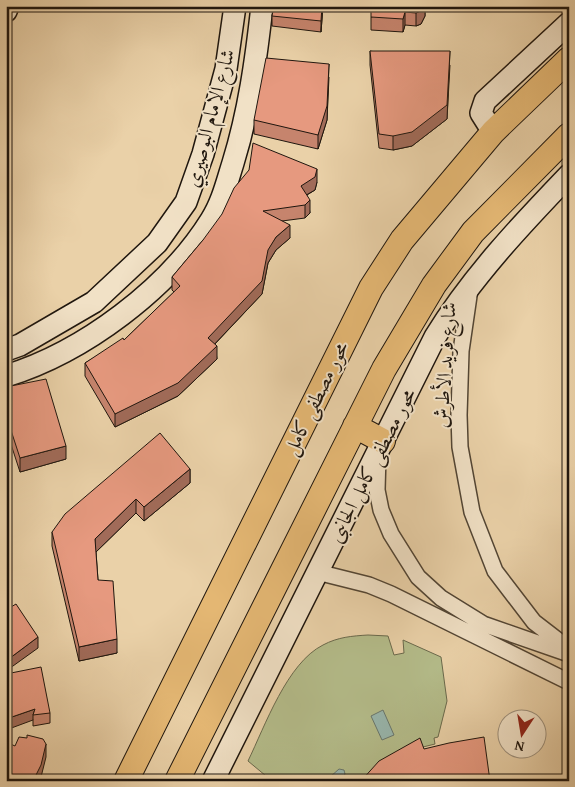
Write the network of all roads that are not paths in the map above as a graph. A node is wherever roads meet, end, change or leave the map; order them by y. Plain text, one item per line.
1 (8, 6) edge
2 (235, 6) edge
3 (262, 6) edge
4 (6, 12) edge
5 (569, 22) edge
6 (569, 59) edge
7 (543, 87) junction
8 (569, 89) edge
9 (493, 132) junction
10 (569, 134) edge
11 (567, 180) edge
12 (470, 288) junction
13 (6, 350) edge
14 (6, 376) edge
15 (355, 426) junction
16 (380, 446) junction
17 (317, 572) junction
18 (569, 649) edge
19 (569, 654) edge
20 (569, 682) edge
21 (126, 781) edge
22 (177, 781) edge
23 (213, 781) edge

1 - 4 street
2 - 13 street, شارع الإمام البوصيري
3 - 14 street, شارع الإمام البوصيري
5 - 9 street
6 - 7 main road, محور مصطفى كامل
7 - 8 main road
7 - 9 main road, محور مصطفى كامل
9 - 21 main road, محور مصطفى كامل
10 - 15 main road
11 - 12 street, محور مصطفى كامل الجانبى
12 - 16 street, محور مصطفى كامل الجانبى
12 - 18 street, شارع فريد الأطرش
15 - 16 main road
15 - 22 main road
16 - 17 street, محور مصطفى كامل الجانبى
16 - 19 street
17 - 20 street
17 - 23 street, محور مصطفى كامل الجانبى

